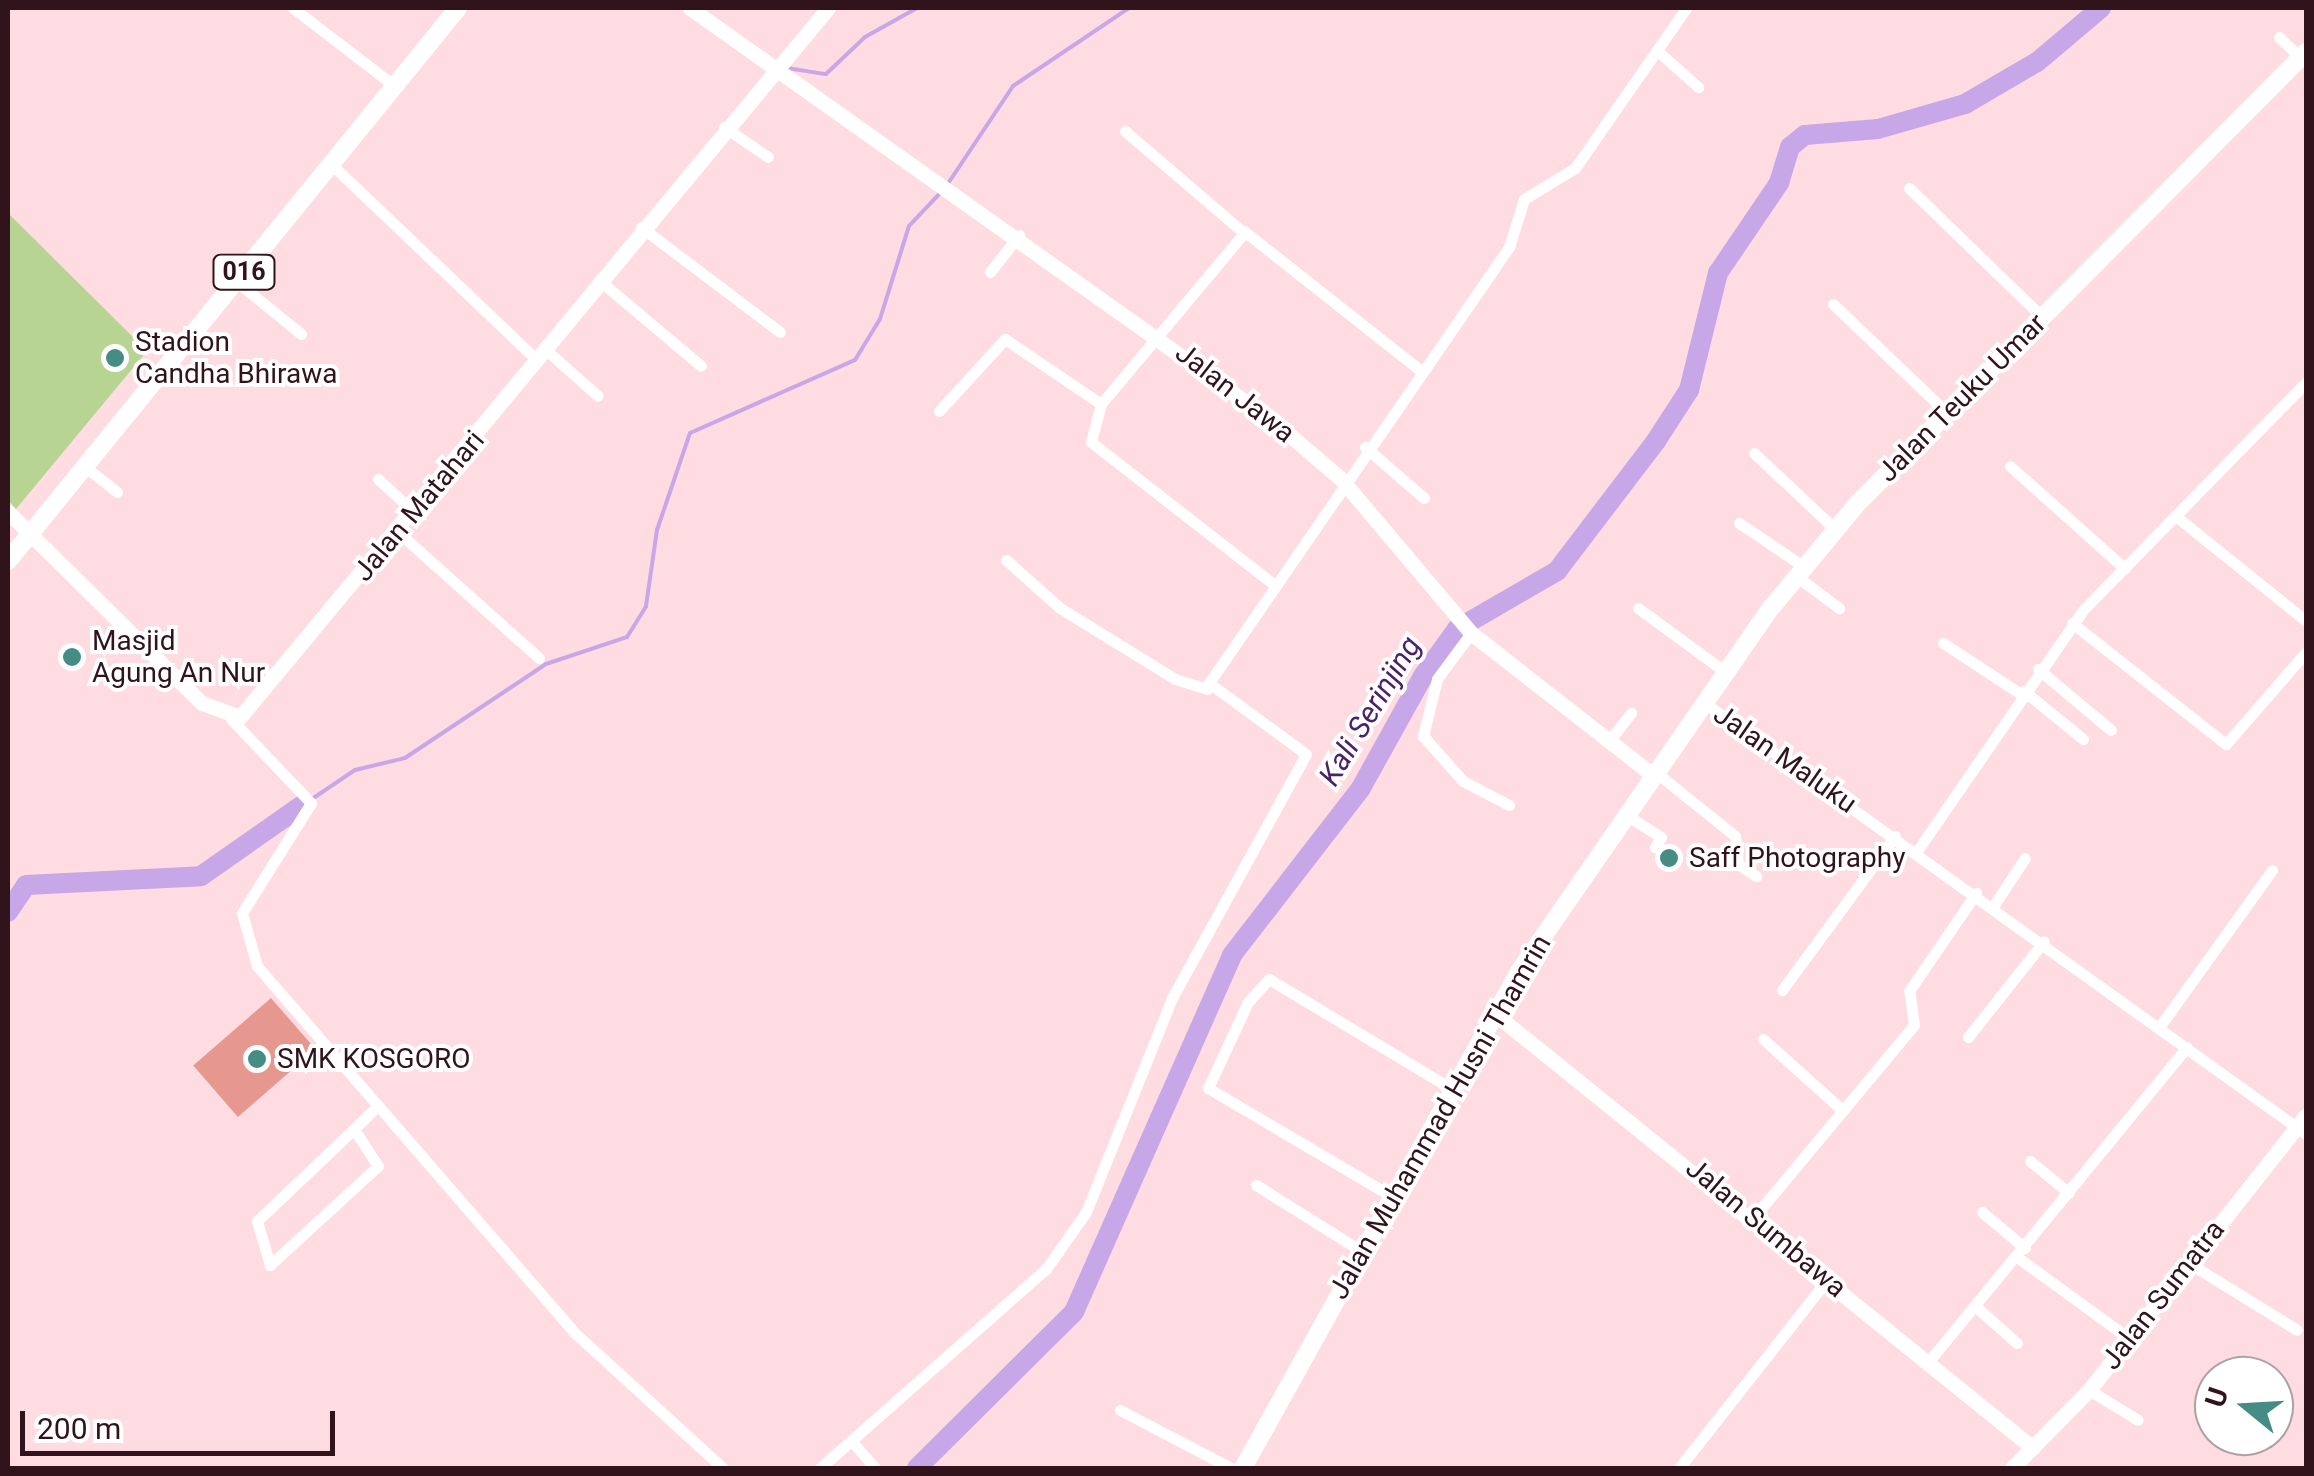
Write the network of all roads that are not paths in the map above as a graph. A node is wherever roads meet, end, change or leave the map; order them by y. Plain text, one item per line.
1 (293, 8) edge
2 (458, 8) edge
3 (690, 8) edge
4 (828, 8) edge
5 (1686, 8) edge
6 (2279, 36) dead end
7 (1661, 54) junction
8 (2304, 55) edge
9 (777, 63) junction
10 (392, 84) junction
11 (1698, 87) dead end
12 (724, 127) junction
13 (1125, 131) dead end
14 (768, 157) dead end
15 (330, 163) junction
16 (1909, 188) dead end
17 (641, 227) junction
18 (1244, 231) junction
19 (1018, 235) junction
20 (990, 272) dead end
21 (600, 280) junction
22 (236, 281) junction
23 (1833, 304) dead end
24 (2042, 317) junction
25 (780, 332) dead end
26 (301, 334) dead end
27 (1160, 335) junction
28 (542, 355) junction
29 (701, 366) dead end
30 (1421, 371) junction
31 (2306, 382) edge
32 (598, 396) dead end
33 (1101, 404) junction
34 (939, 411) dead end
35 (1946, 412) junction
36 (1365, 447) junction
37 (1754, 454) dead end
38 (84, 466) junction
39 (2010, 466) dead end
40 (378, 479) dead end
41 (1341, 479) junction
42 (117, 492) dead end
43 (1424, 498) dead end
44 (8, 512) edge
45 (414, 512) junction
46 (2178, 518) junction
47 (1739, 523) dead end
48 (1835, 529) junction
49 (398, 532) junction
50 (28, 535) junction
51 (8, 560) edge
52 (1006, 560) dead end
53 (2125, 569) junction
54 (1799, 571) junction
55 (1270, 582) junction
56 (1638, 608) dead end
57 (1838, 608) dead end
58 (2306, 621) edge
59 (2072, 623) junction
60 (1469, 632) junction
61 (1942, 643) dead end
62 (2306, 652) edge
63 (539, 658) dead end
64 (2038, 669) junction
65 (1724, 671) junction
66 (1208, 689) junction
67 (2023, 693) junction
68 (1702, 701) junction
69 (1630, 713) dead end
70 (231, 719) junction
71 (2111, 730) dead end
72 (2083, 739) dead end
73 (1608, 741) junction
74 (1652, 771) junction
75 (1509, 805) dead end
76 (1623, 812) junction
77 (1895, 836) junction
78 (1655, 847) dead end
79 (1917, 851) junction
80 (2024, 858) dead end
81 (2272, 870) dead end
82 (1756, 876) dead end
83 (1976, 893) junction
84 (1994, 905) junction
85 (2044, 941) junction
86 (1782, 990) dead end
87 (1495, 1014) junction
88 (2160, 1026) junction
89 (1968, 1037) dead end
90 (1763, 1040) dead end
91 (2187, 1048) junction
92 (1452, 1089) junction
93 (375, 1108) junction
94 (1842, 1110) junction
95 (2304, 1126) edge
96 (354, 1129) junction
97 (2030, 1161) dead end
98 (1256, 1185) dead end
99 (2069, 1193) junction
100 (1393, 1198) junction
101 (1982, 1212) dead end
102 (1754, 1217) junction
103 (1363, 1252) junction
104 (2021, 1252) junction
105 (2187, 1262) junction
106 (1827, 1280) junction
107 (1975, 1306) junction
108 (2298, 1330) dead end
109 (2130, 1339) junction
110 (2017, 1343) dead end
111 (1929, 1361) junction
112 (2088, 1390) junction
113 (1120, 1410) dead end
114 (2138, 1420) dead end
115 (2032, 1448) junction
116 (857, 1449) junction
117 (724, 1468) edge
118 (820, 1468) edge
119 (875, 1468) edge
120 (1231, 1468) edge
121 (1243, 1468) edge
122 (1679, 1468) edge
123 (2012, 1468) edge

1 - 10 street
2 - 10 main road, 016
3 - 9 street, Jalan Jawa
4 - 9 street, Jalan Matahari
5 - 7 street
6 - 8 street
7 - 11 street
7 - 30 street
8 - 24 main road, Jalan Teuku Umar
9 - 12 street, Jalan Matahari
9 - 19 street, Jalan Jawa
10 - 15 main road, 016
12 - 14 street
12 - 17 street, Jalan Matahari
13 - 18 street
15 - 22 main road, 016
15 - 28 street
16 - 24 street
17 - 21 street, Jalan Matahari
17 - 25 street
18 - 27 street
18 - 30 street
19 - 20 street
19 - 27 street, Jalan Jawa
21 - 28 street, Jalan Matahari
21 - 29 street
22 - 26 street
22 - 38 main road, 016
23 - 35 street
24 - 35 main road, Jalan Teuku Umar
27 - 33 street
27 - 41 street, Jalan Jawa
28 - 32 street
28 - 45 street, Jalan Matahari
30 - 36 street
31 - 46 street
33 - 34 street
33 - 55 street
35 - 48 main road, Jalan Teuku Umar
36 - 41 street
36 - 43 street
37 - 48 street
38 - 42 street
38 - 50 main road, 016
39 - 53 street
40 - 45 street
41 - 55 street
41 - 60 street, Jalan Jawa
44 - 50 street
45 - 49 street, Jalan Matahari
46 - 53 street
46 - 58 street
47 - 54 street
48 - 54 main road, Jalan Teuku Umar
49 - 63 street
49 - 70 street, Jalan Matahari
50 - 51 main road, 016
50 - 70 street
52 - 66 street
53 - 59 street
54 - 57 street
54 - 65 main road, Jalan Teuku Umar
55 - 66 street
56 - 65 street
59 - 62 street
59 - 64 street
60 - 73 street, Jalan Jawa
60 - 75 street
61 - 67 street
64 - 67 street
64 - 71 street
65 - 68 main road, Jalan Teuku Umar
66 - 116 street
67 - 72 street
67 - 79 street
68 - 74 main road, Jalan Teuku Umar
68 - 77 street, Jalan Maluku
69 - 73 street
70 - 93 street
73 - 74 street, Jalan Jawa
74 - 76 main road, Jalan Muhammad Husni Thamrin
74 - 82 street
76 - 78 street
76 - 87 main road, Jalan Muhammad Husni Thamrin
77 - 79 street, Jalan Maluku
77 - 86 street
79 - 83 street, Jalan Maluku
80 - 84 street
81 - 88 street
83 - 84 street, Jalan Maluku
83 - 94 street
84 - 85 street, Jalan Maluku
85 - 88 street, Jalan Maluku
85 - 89 street
87 - 92 main road, Jalan Muhammad Husni Thamrin
87 - 102 street, Jalan Sumbawa
88 - 91 street, Jalan Maluku
90 - 94 street
91 - 95 street, Jalan Maluku
91 - 99 street
92 - 100 main road, Jalan Muhammad Husni Thamrin
92 - 100 street
93 - 96 street
93 - 117 street
94 - 102 street
95 - 105 street, Jalan Sumatra
96 - 96 street
97 - 99 street
98 - 103 street
99 - 104 street
100 - 103 main road, Jalan Muhammad Husni Thamrin
101 - 104 street
102 - 106 street, Jalan Sumbawa
103 - 121 main road, Jalan Muhammad Husni Thamrin
104 - 107 street
104 - 109 street
105 - 108 street
105 - 109 street, Jalan Sumatra
106 - 111 street, Jalan Sumbawa
106 - 122 street
107 - 110 street
107 - 111 street
109 - 112 street, Jalan Sumatra
111 - 115 street, Jalan Sumbawa
112 - 114 street
112 - 115 street, Jalan Sumatra
113 - 120 street
115 - 123 street, Jalan Sumatra
116 - 118 street
116 - 119 street

